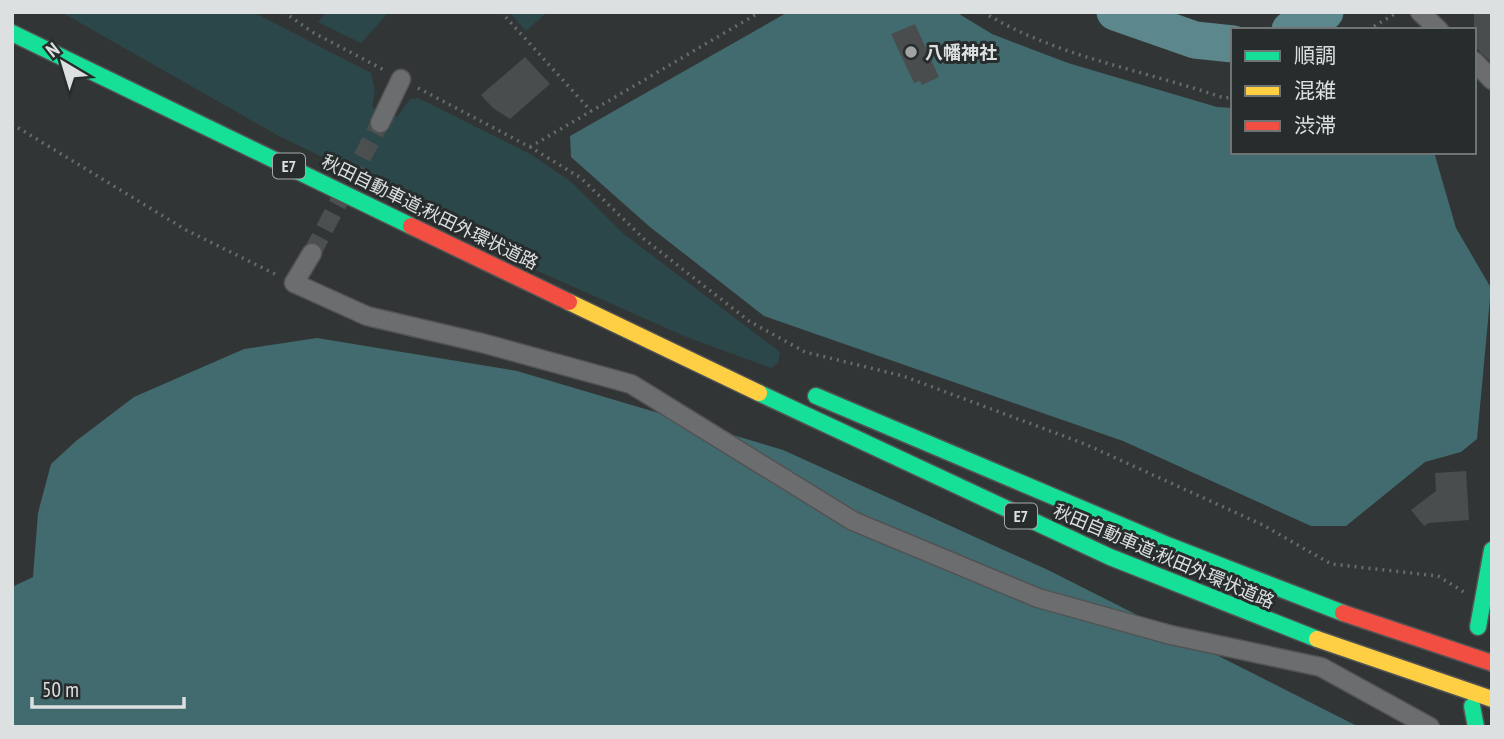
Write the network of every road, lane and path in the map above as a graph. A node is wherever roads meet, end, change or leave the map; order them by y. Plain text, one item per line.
1 (284, 12) edge
2 (501, 12) edge
3 (760, 12) edge
4 (983, 12) edge
5 (1398, 12) edge
6 (1420, 12) edge
7 (1371, 28) edge
8 (1437, 28) edge
9 (12, 33) edge
10 (1476, 63) edge
11 (401, 79) junction
12 (1492, 80) edge
13 (1231, 97) edge
14 (591, 111) junction
15 (380, 123) tunnel mouth
16 (12, 124) edge
17 (530, 147) junction
18 (312, 253) tunnel mouth
19 (294, 283) junction
20 (566, 299) junction
21 (727, 359) dead end
22 (801, 390) dead end
23 (1492, 550) edge
24 (1490, 580) edge
25 (1484, 604) junction
26 (1478, 627) dead end
27 (1492, 663) edge
28 (1492, 698) edge
29 (1472, 706) dead end
30 (1430, 727) edge
31 (1476, 727) edge

1 - 11 path
2 - 14 path
3 - 14 path
4 - 13 path
5 - 7 path
6 - 8 street
9 - 20 main road, 秋田自動車道;秋田外環状道路 / E7
10 - 12 street
11 - 15 street
11 - 17 path
14 - 17 path
16 - 19 path
17 - 25 path
18 - 19 street
19 - 30 street
20 - 21 main road, 秋田自動車道;秋田外環状道路 / E7
20 - 28 main road, 秋田自動車道;秋田外環状道路 / E7
22 - 27 main road, 秋田自動車道;秋田外環状道路 / E7
23 - 24 main road
24 - 25 main road
25 - 26 main road
29 - 31 main road

